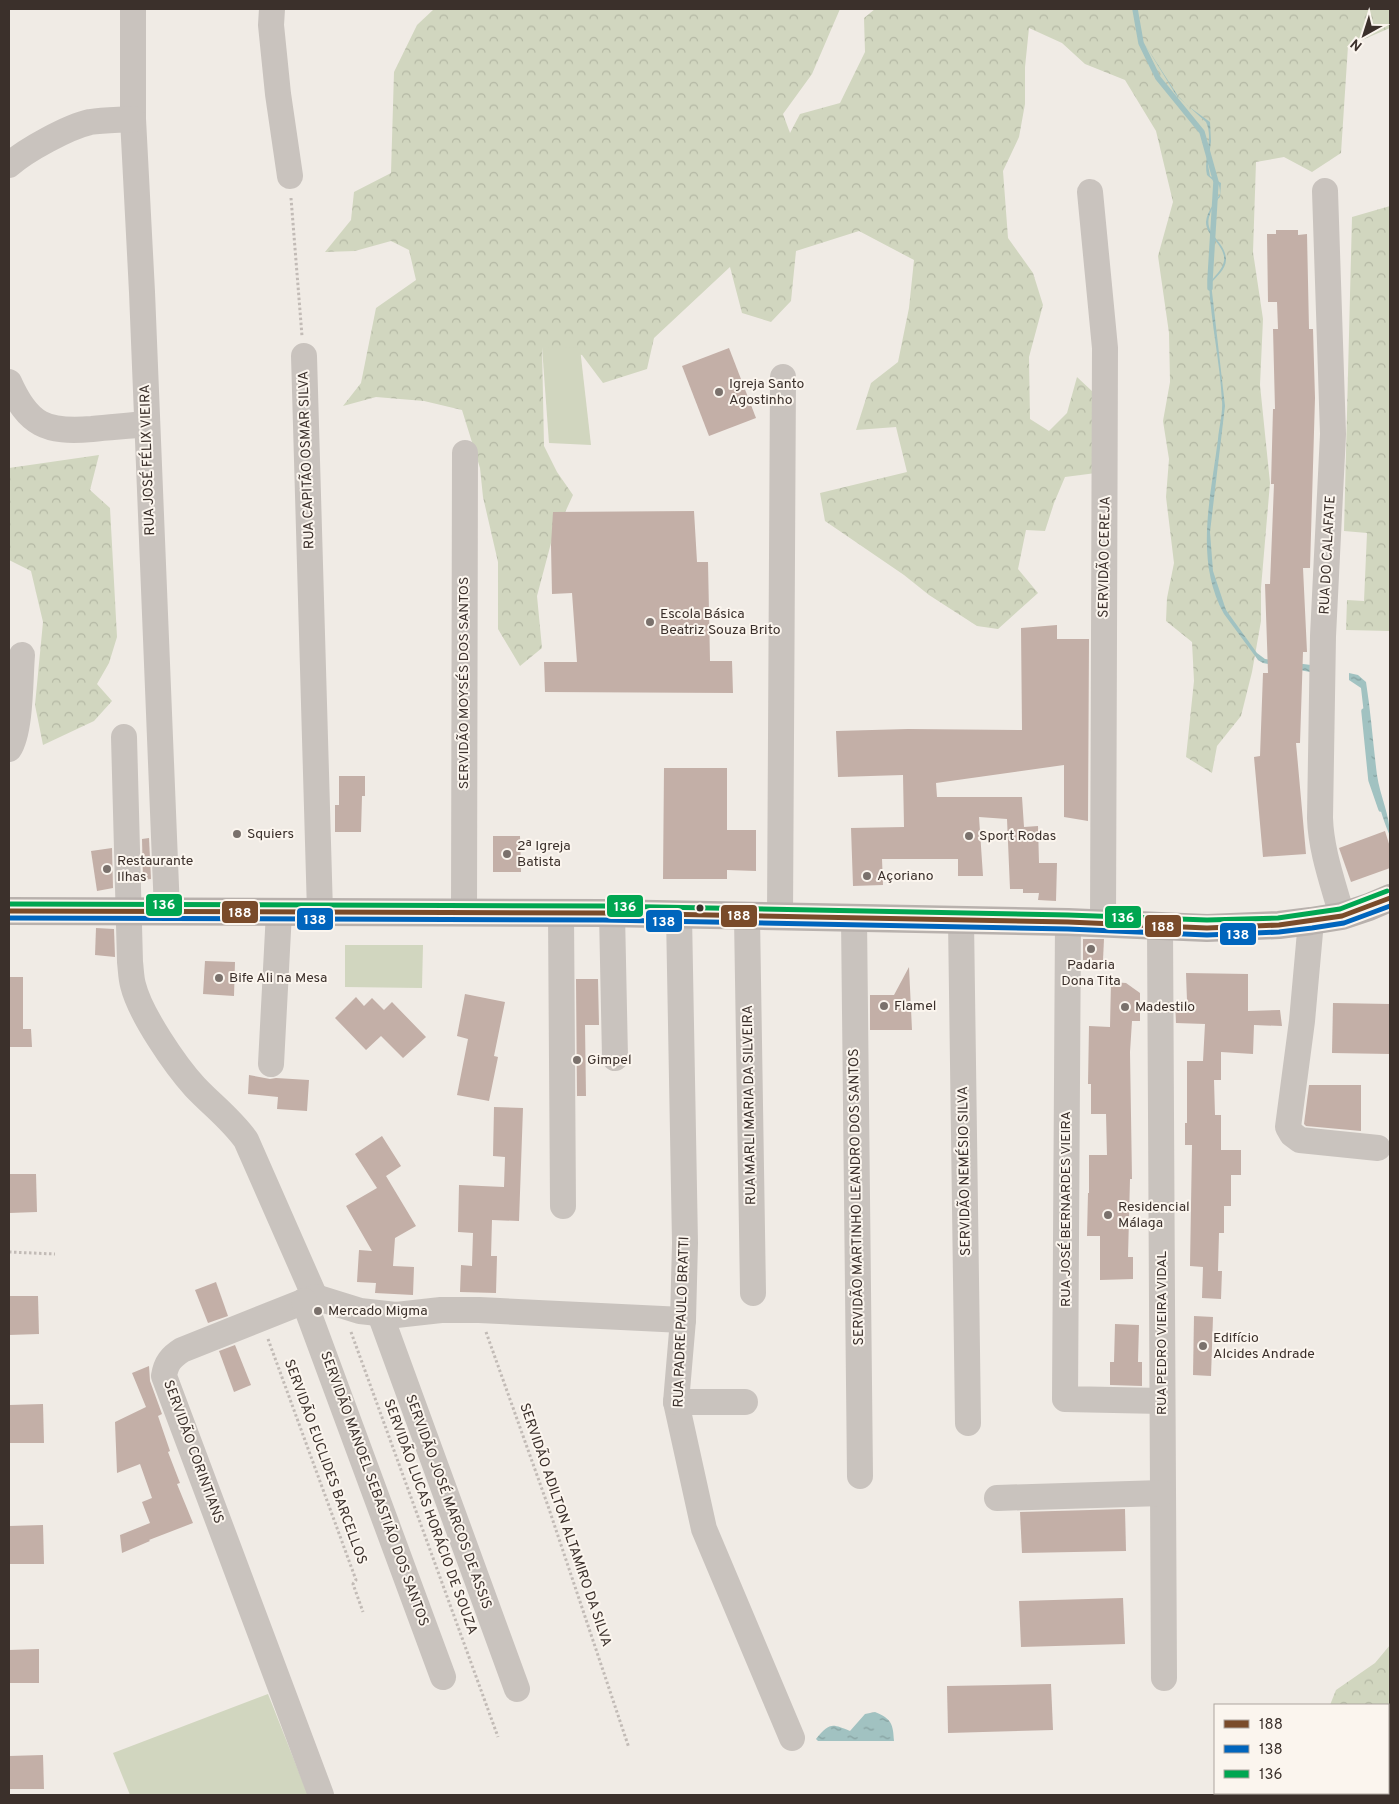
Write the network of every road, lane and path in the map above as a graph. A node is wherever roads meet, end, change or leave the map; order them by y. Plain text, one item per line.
1 (134, 9) edge
2 (272, 9) edge
3 (133, 119) junction
4 (9, 165) edge
5 (290, 176) joint
6 (1325, 191) dead end
7 (1090, 192) dead end
8 (304, 356) joint
9 (783, 377) dead end
10 (9, 382) edge
11 (146, 424) junction
12 (465, 453) dead end
13 (22, 655) dead end
14 (124, 737) dead end
15 (9, 749) edge
16 (1390, 898) edge
17 (9, 911) edge
18 (167, 911) junction
19 (129, 912) junction
20 (279, 912) junction
21 (320, 912) junction
22 (464, 912) junction
23 (561, 913) junction
24 (612, 913) junction
25 (679, 915) junction
26 (1342, 916) junction
27 (747, 917) junction
28 (780, 917) junction
29 (854, 918) junction
30 (961, 920) junction
31 (1311, 921) junction
32 (1068, 922) junction
33 (1103, 924) junction
34 (1160, 927) junction
35 (615, 1058) dead end
36 (272, 1064) dead end
37 (1378, 1148) dead end
38 (563, 1206) dead end
39 (9, 1252) edge
40 (55, 1254) dead end
41 (753, 1293) dead end
42 (309, 1299) junction
43 (341, 1305) junction
44 (479, 1310) junction
45 (380, 1314) junction
46 (260, 1319) junction
47 (683, 1320) junction
48 (1162, 1401) junction
49 (676, 1402) junction
50 (746, 1402) dead end
51 (968, 1423) dead end
52 (860, 1476) dead end
53 (1162, 1493) junction
54 (997, 1498) dead end
55 (364, 1612) dead end
56 (443, 1677) dead end
57 (1164, 1678) dead end
58 (517, 1689) dead end
59 (498, 1737) dead end
60 (792, 1738) dead end
61 (629, 1748) dead end
62 (321, 1795) edge

1 - 3 street, RUA JOSÉ FÉLIX VIEIRA
2 - 5 street
3 - 4 street
3 - 11 street, RUA JOSÉ FÉLIX VIEIRA
5 - 8 path, RUA CAPITÃO OSMAR SILVA
6 - 26 street, RUA DO CALAFATE
7 - 33 street, SERVIDÃO CEREJA
8 - 21 street, RUA CAPITÃO OSMAR SILVA
9 - 28 street
10 - 11 street
11 - 18 street, RUA JOSÉ FÉLIX VIEIRA
12 - 22 street, SERVIDÃO MOYSÉS DOS SANTOS
13 - 15 street
14 - 19 street
16 - 26 main road
17 - 19 main road
18 - 19 main road
18 - 20 main road
19 - 42 street
20 - 21 main road
20 - 36 street
21 - 22 main road
22 - 23 main road
23 - 24 main road
23 - 38 street
24 - 25 main road
24 - 35 street
25 - 27 main road
25 - 47 street, RUA PADRE PAULO BRATTI
26 - 31 main road
27 - 28 main road
27 - 41 street, RUA MARLI MARIA DA SILVEIRA
28 - 29 main road
29 - 30 main road
29 - 52 street, SERVIDÃO MARTINHO LEANDRO DOS SANTOS
30 - 32 main road
30 - 51 street, SERVIDÃO NEMÉSIO SILVA
31 - 34 main road
31 - 37 street
32 - 33 main road
32 - 48 street, RUA JOSÉ BERNARDES VIEIRA
33 - 34 main road
34 - 48 street, RUA PEDRO VIEIRA VIDAL
39 - 40 path
42 - 43 street
42 - 46 street, SERVIDÃO CORINTIANS
42 - 56 street, SERVIDÃO MANOEL SEBASTIÃO DOS SANTOS
43 - 45 street
43 - 59 path, SERVIDÃO LUCAS HORÁCIO DE SOUZA
44 - 45 street
44 - 47 street
44 - 61 path, SERVIDÃO ADILTON ALTAMIRO DA SILVA
45 - 58 street, SERVIDÃO JOSÉ MARCOS DE ASSIS
46 - 55 path, SERVIDÃO EUCLIDES BARCELLOS
46 - 62 street, SERVIDÃO CORINTIANS
47 - 49 street, RUA PADRE PAULO BRATTI
48 - 53 street, RUA PEDRO VIEIRA VIDAL
49 - 50 street
49 - 60 street, RUA PADRE PAULO BRATTI
53 - 54 street
53 - 57 street, RUA PEDRO VIEIRA VIDAL

